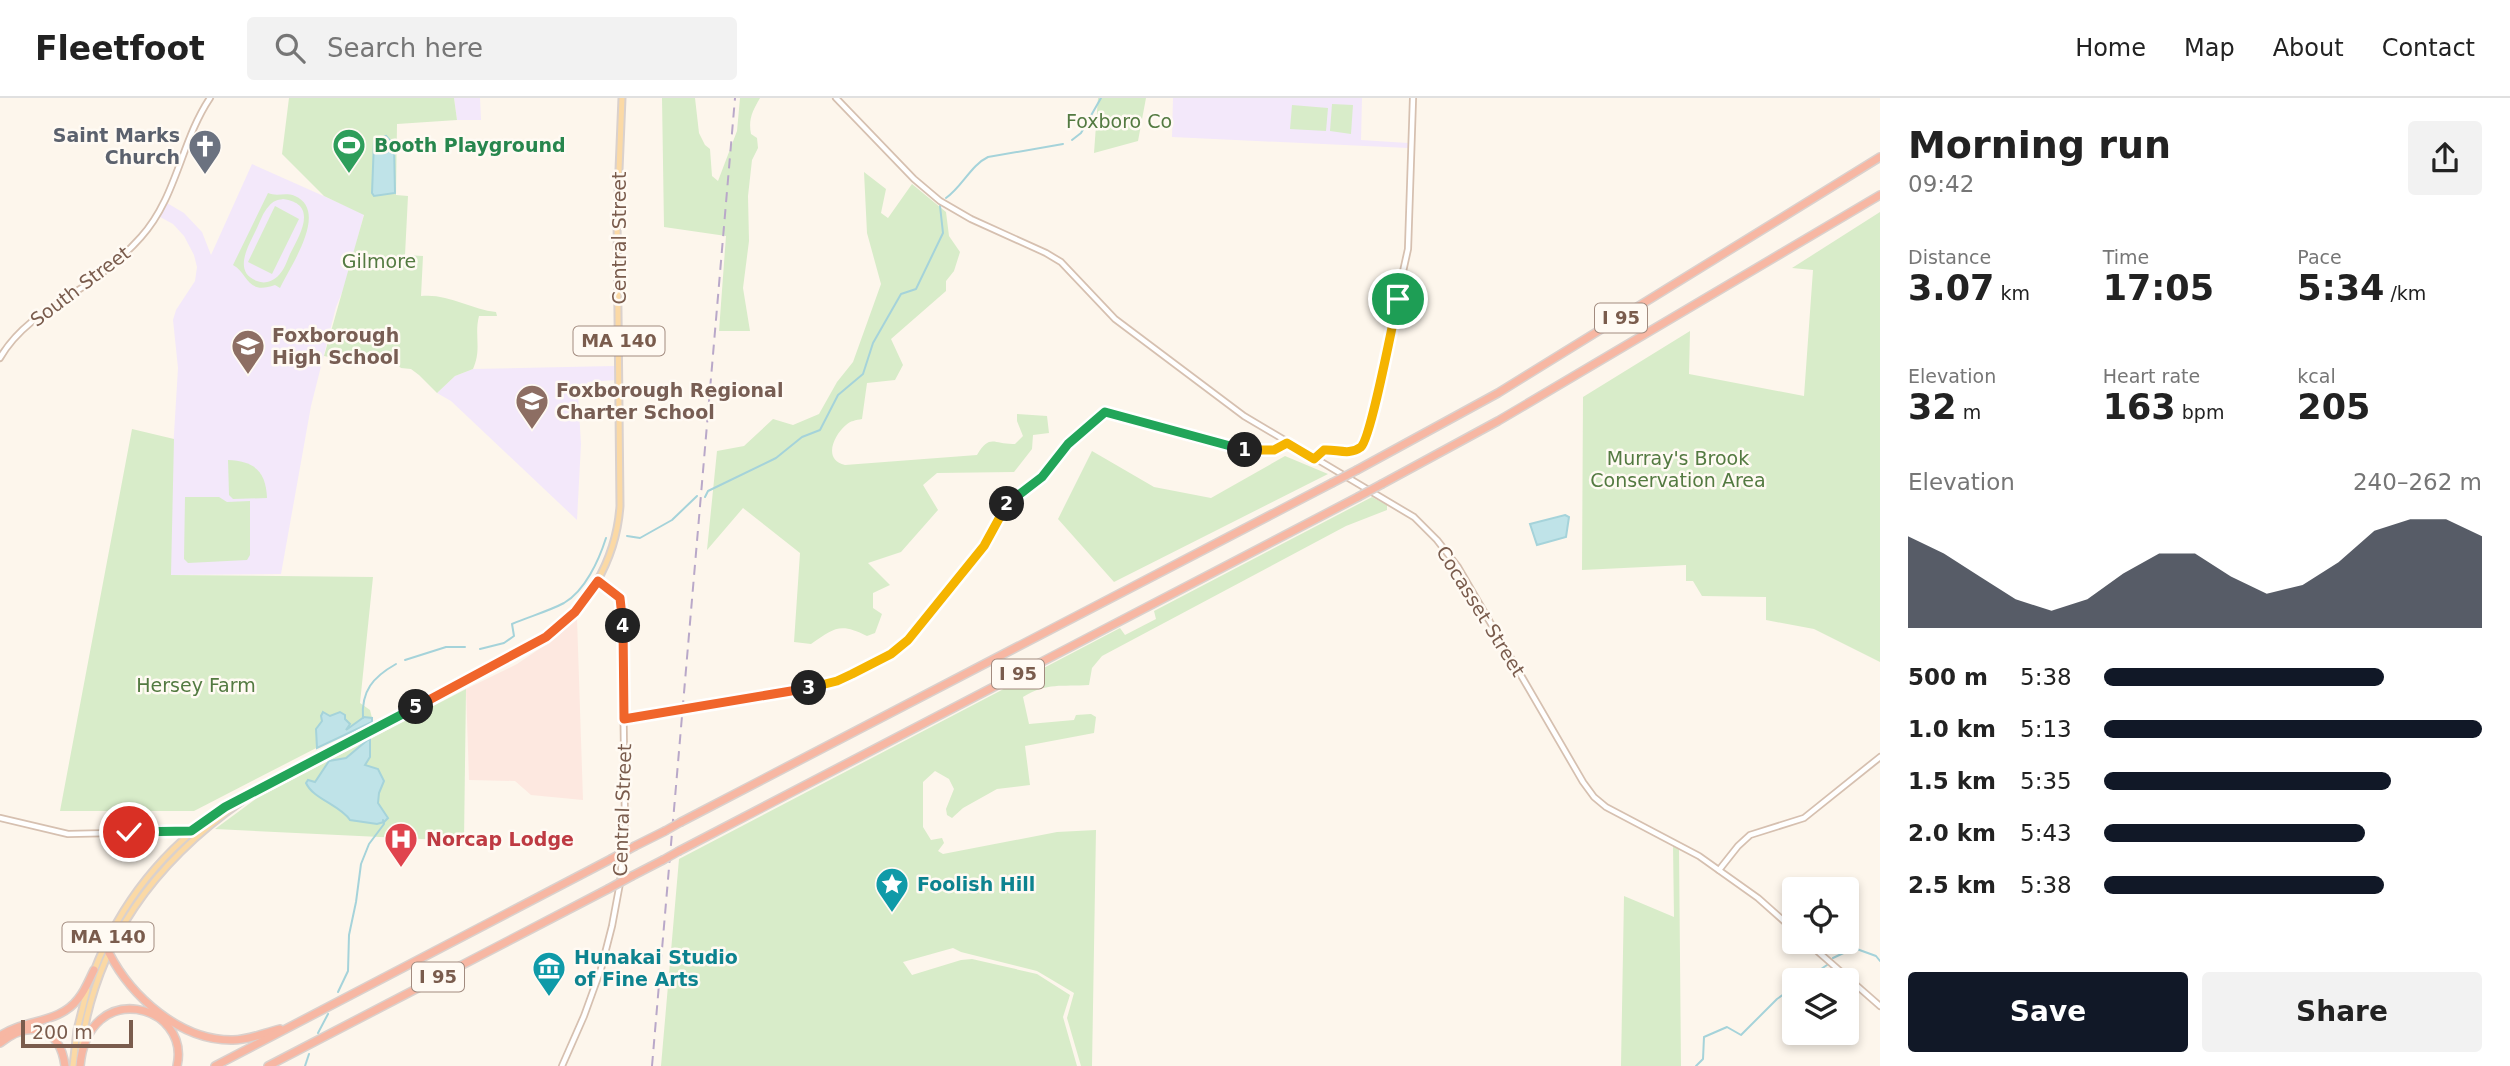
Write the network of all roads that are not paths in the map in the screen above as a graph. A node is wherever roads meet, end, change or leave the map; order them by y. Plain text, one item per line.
1 (210, 98) edge
2 (622, 98) edge
3 (836, 98) edge
4 (1413, 98) edge
5 (1880, 157) edge
6 (1880, 195) edge
7 (0, 358) edge
8 (1287, 443) junction
9 (1314, 459) junction
10 (598, 581) junction
11 (624, 719) junction
12 (1880, 757) edge
13 (262, 787) junction
14 (0, 818) edge
15 (191, 831) junction
16 (200, 831) junction
17 (1720, 870) junction
18 (1782, 919) edge
19 (109, 953) junction
20 (1821, 954) edge
21 (94, 970) junction
22 (1880, 1006) edge
23 (294, 1025) junction
24 (0, 1036) edge
25 (0, 1043) edge
26 (80, 1062) edge
27 (271, 1065) edge
28 (65, 1066) edge
29 (73, 1066) edge
30 (177, 1066) edge
31 (215, 1066) edge
32 (562, 1066) edge

1 - 7 main road, South Street
2 - 10 main road, Central Street / MA 140
3 - 8 main road, Cocasset Street
4 - 9 main road
5 - 23 highway, I 95, bridge
6 - 27 highway, I 95, bridge
8 - 9 main road, Cocasset Street
8 - 11 main road
9 - 17 main road, Cocasset Street
10 - 11 main road, Central Street
10 - 13 main road, MA 140
11 - 32 main road, Central Street
12 - 17 main road
13 - 15 main road, MA 140
13 - 16 main road, MA 140
14 - 15 main road
15 - 16 main road
15 - 21 main road, MA 140
16 - 19 main road, MA 140
17 - 18 main road, Cocasset Street
19 - 23 highway
19 - 26 main road, MA 140
20 - 22 main road
21 - 24 highway
21 - 29 main road, MA 140
23 - 31 highway, I 95
25 - 28 highway
26 - 30 highway

